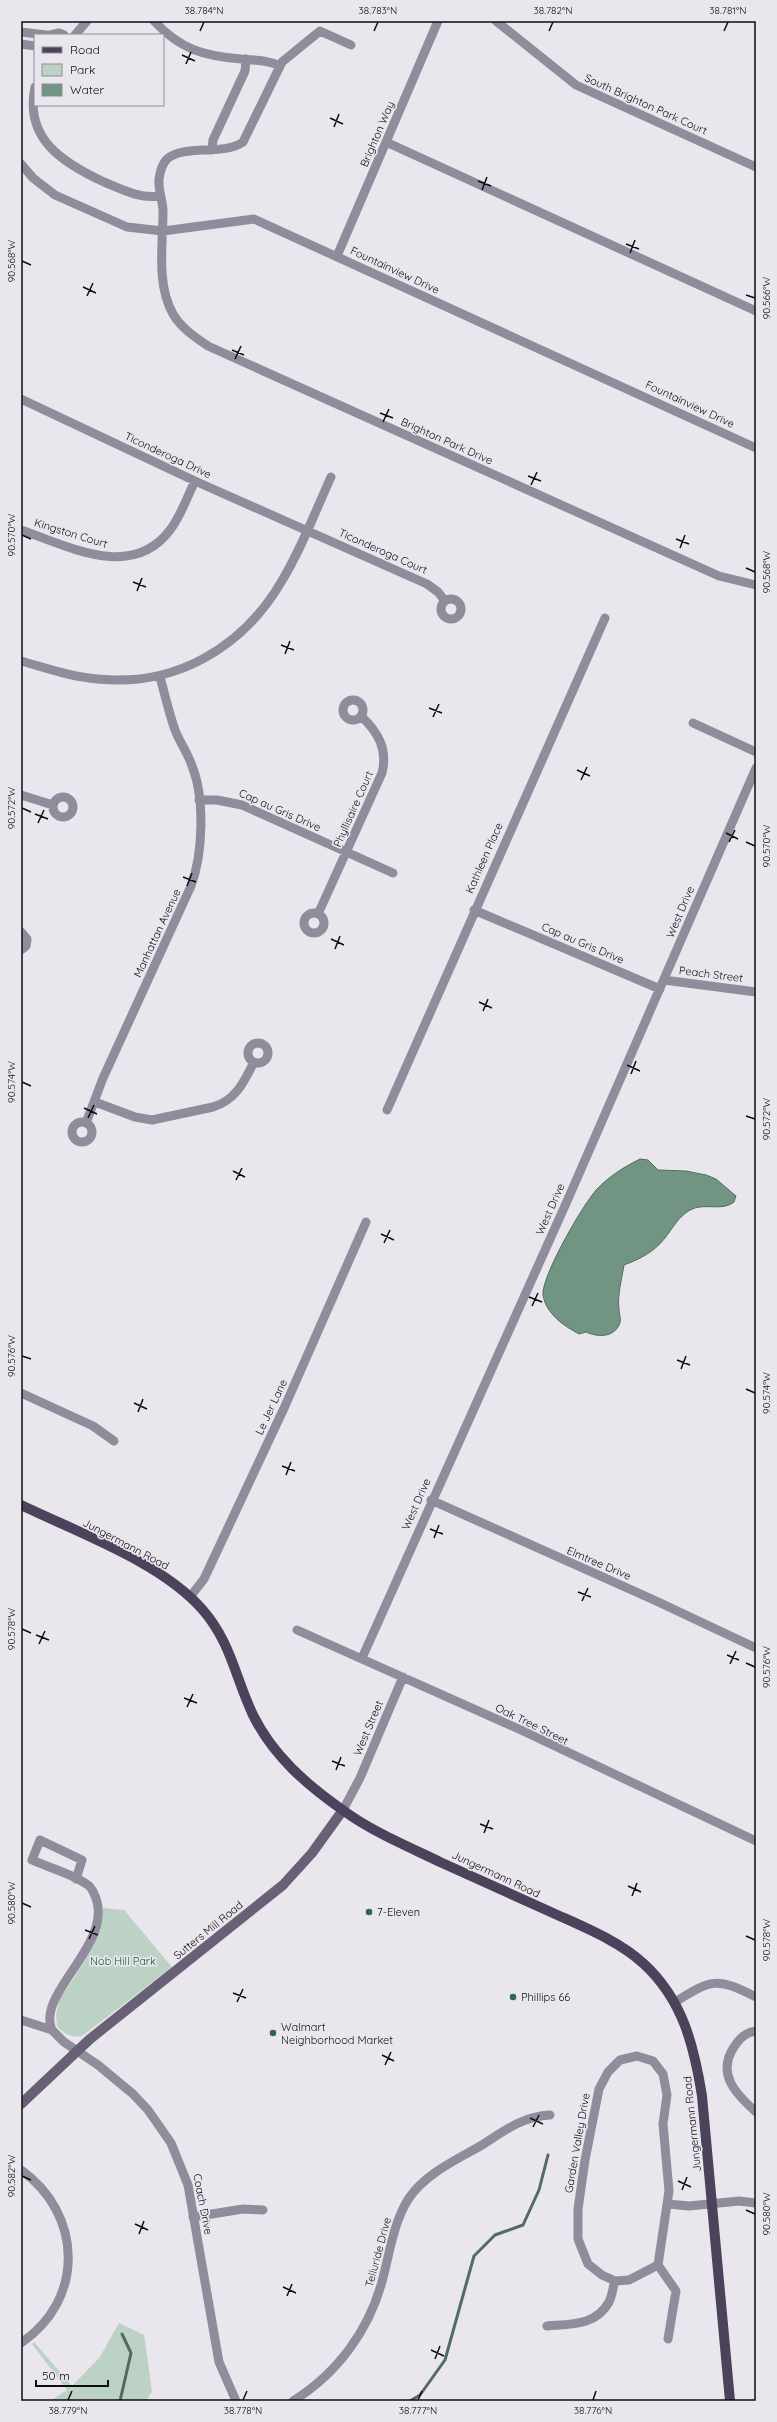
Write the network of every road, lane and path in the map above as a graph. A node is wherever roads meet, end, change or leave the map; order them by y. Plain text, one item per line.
1 (87, 21) edge
2 (154, 21) edge
3 (438, 21) edge
4 (496, 21) edge
5 (21, 32) edge
6 (38, 34) edge
7 (76, 34) edge
8 (21, 44) edge
9 (351, 45) dead end
10 (34, 46) edge
11 (246, 60) junction
12 (280, 66) junction
13 (35, 106) edge
14 (386, 142) junction
15 (212, 150) junction
16 (21, 164) edge
17 (756, 167) edge
18 (160, 196) junction
19 (163, 231) junction
20 (336, 256) junction
21 (756, 312) edge
22 (21, 399) edge
23 (756, 448) edge
24 (331, 477) dead end
25 (195, 481) junction
26 (21, 530) edge
27 (307, 530) junction
28 (756, 585) edge
29 (445, 601) dead end
30 (605, 618) dead end
31 (21, 661) edge
32 (160, 677) junction
33 (361, 716) dead end
34 (693, 723) dead end
35 (756, 752) edge
36 (756, 768) edge
37 (21, 795) edge
38 (199, 800) junction
39 (53, 805) dead end
40 (347, 853) junction
41 (393, 873) dead end
42 (474, 910) junction
43 (318, 914) dead end
44 (21, 932) edge
45 (21, 950) edge
46 (662, 985) junction
47 (756, 992) edge
48 (254, 1062) dead end
49 (95, 1102) junction
50 (387, 1110) dead end
51 (86, 1123) dead end
52 (366, 1222) dead end
53 (21, 1393) edge
54 (114, 1441) dead end
55 (431, 1500) junction
56 (21, 1505) edge
57 (190, 1597) junction
58 (297, 1630) dead end
59 (756, 1648) edge
60 (362, 1658) junction
61 (403, 1677) junction
62 (343, 1810) junction
63 (756, 1841) edge
64 (76, 1879) junction
65 (756, 1997) edge
66 (675, 2002) junction
67 (21, 2020) edge
68 (52, 2030) junction
69 (756, 2030) edge
70 (77, 2050) junction
71 (21, 2104) edge
72 (756, 2112) edge
73 (550, 2115) dead end
74 (21, 2170) edge
75 (756, 2203) edge
76 (668, 2204) junction
77 (712, 2205) junction
78 (263, 2210) dead end
79 (194, 2217) junction
80 (658, 2265) junction
81 (615, 2281) junction
82 (547, 2326) dead end
83 (668, 2339) dead end
84 (21, 2343) edge
85 (236, 2401) edge
86 (292, 2401) edge
87 (730, 2401) edge

1 - 7 street
2 - 11 street
3 - 14 street, Brighton Way
4 - 17 street, South Brighton Park Court
5 - 6 street
8 - 10 street
9 - 12 street
11 - 12 street
11 - 15 street
12 - 15 street, Brighton Park Drive
13 - 18 street
14 - 20 street, Brighton Way
14 - 21 street
15 - 18 street, Brighton Park Drive
16 - 19 street, Fountainview Drive
18 - 19 street, Brighton Park Drive
19 - 20 street, Fountainview Drive
19 - 28 street, Brighton Park Drive
20 - 23 street, Fountainview Drive
22 - 25 street, Ticonderoga Drive
24 - 27 street
25 - 26 street, Kingston Court
25 - 27 street, Ticonderoga Drive
27 - 29 street, Ticonderoga Court
27 - 32 street
30 - 42 street, Kathleen Place
31 - 32 street
32 - 38 street, Manhattan Avenue
33 - 40 street, Phyllisaire Court
34 - 35 street
36 - 46 street, West Drive
37 - 39 street
38 - 40 street, Cap au Gris Drive
38 - 49 street, Manhattan Avenue
40 - 41 street, Cap au Gris Drive
40 - 43 street, Phyllisaire Court
42 - 46 street, Cap au Gris Drive
42 - 50 street, Kathleen Place
44 - 45 street
46 - 47 street, Peach Street
46 - 55 street, West Drive
48 - 49 street
49 - 51 street, Manhattan Avenue
52 - 57 street, Le Jer Lane
53 - 54 street
55 - 59 street, Elmtree Drive
55 - 60 street, West Drive
56 - 57 main road, Jungermann Road
57 - 62 main road, Jungermann Road
58 - 60 street, Oak Tree Street
60 - 61 street, Oak Tree Street
61 - 62 street, West Street
61 - 63 street, Oak Tree Street
62 - 66 main road, Jungermann Road
62 - 70 street, Sutters Mill Road
64 - 64 street
64 - 68 street
65 - 66 street
66 - 77 main road, Jungermann Road
67 - 68 street
68 - 70 street, Coach Drive
69 - 72 street
70 - 71 street, Sutters Mill Road
70 - 79 street, Coach Drive
73 - 86 street, Telluride Drive
74 - 84 street
75 - 77 street
76 - 77 street
76 - 80 street, Garden Valley Drive
76 - 81 street, Garden Valley Drive
77 - 87 main road, Jungermann Road
78 - 79 street
79 - 85 street, Coach Drive
80 - 81 street
80 - 83 street
81 - 82 street

